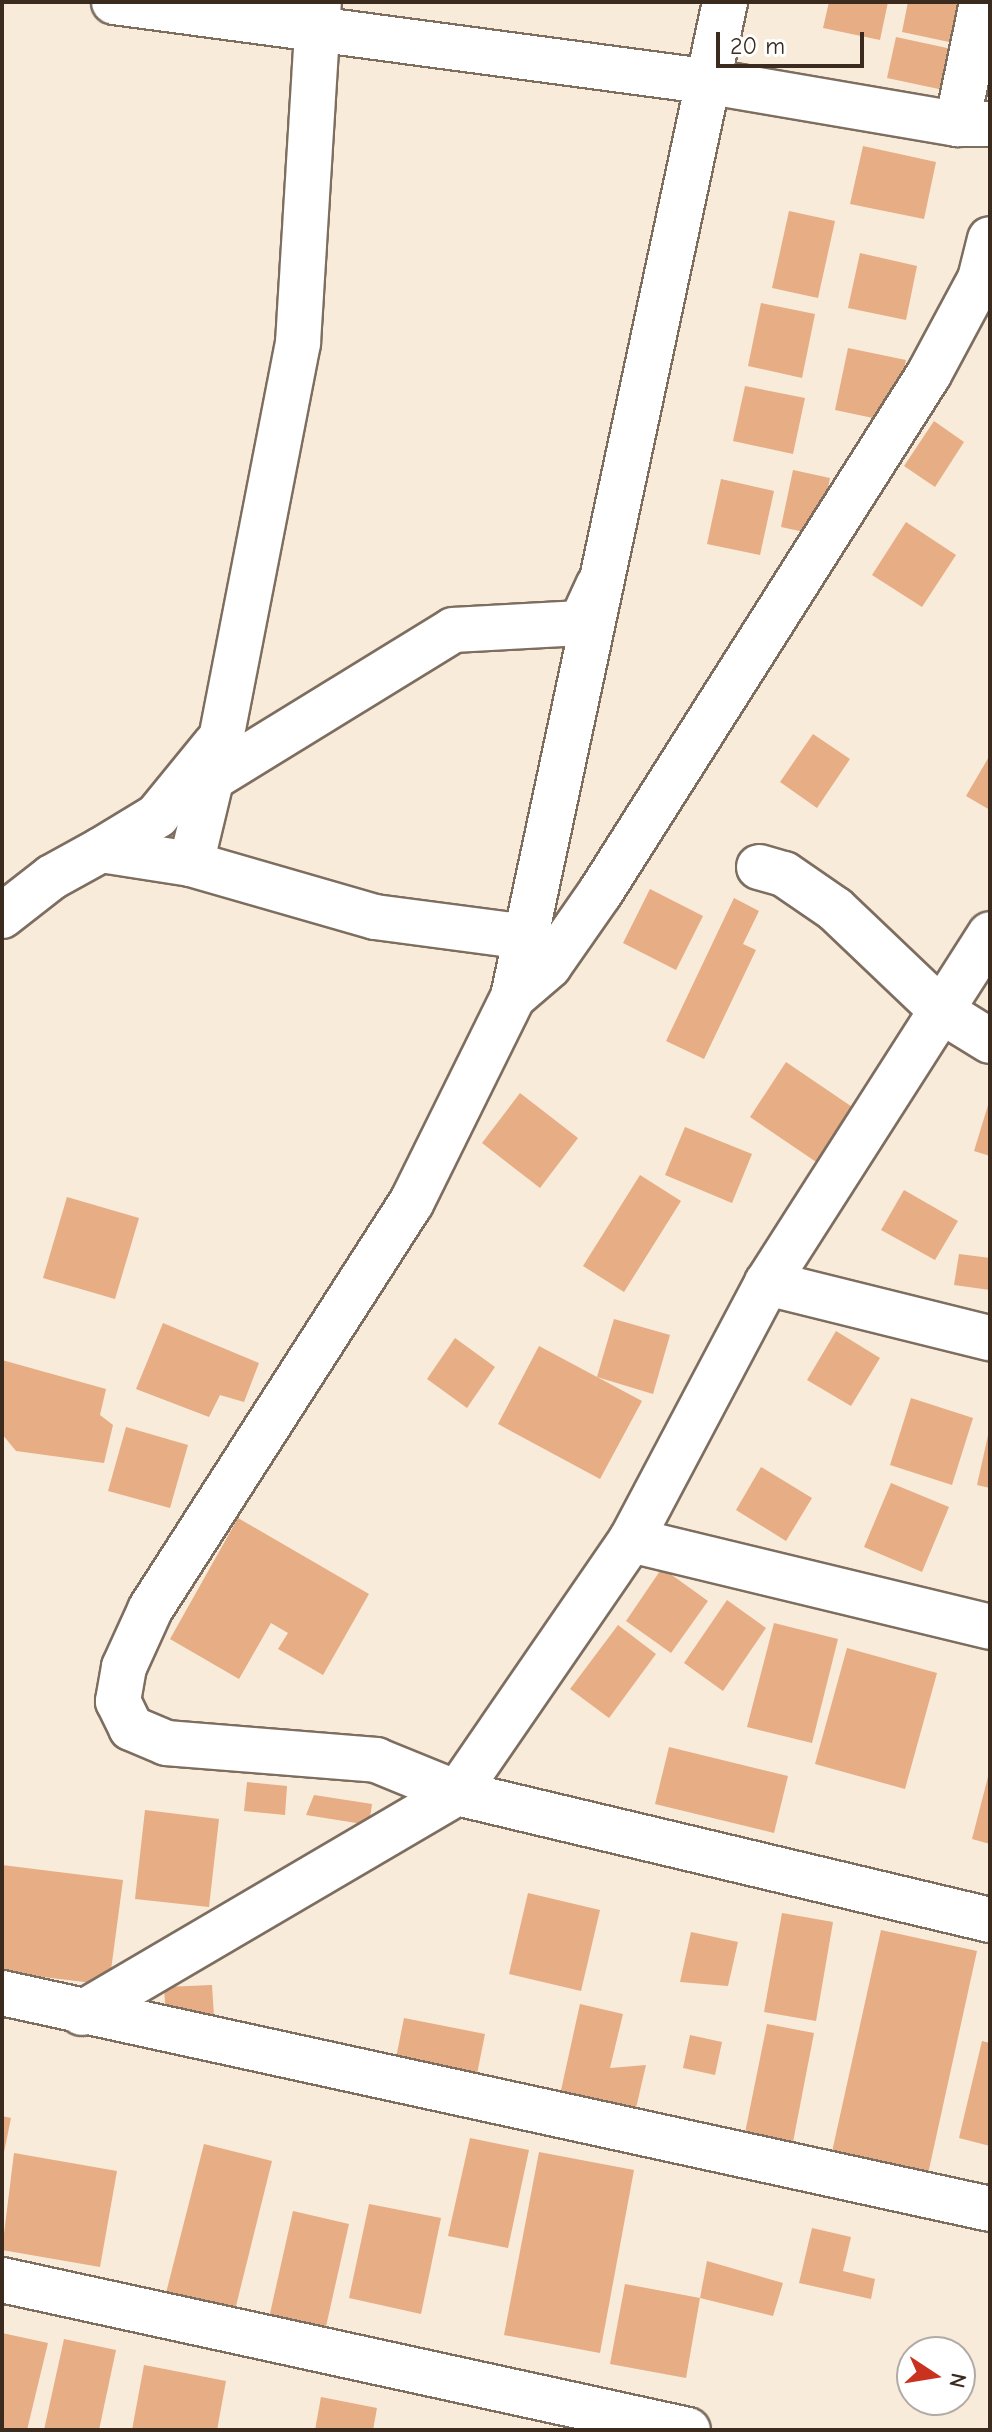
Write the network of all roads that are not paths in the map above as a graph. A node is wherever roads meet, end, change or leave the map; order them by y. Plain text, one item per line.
1 (114, 2) edge
2 (725, 2) edge
3 (982, 2) edge
4 (317, 16) edge
5 (711, 82) junction
6 (973, 124) edge
7 (990, 239) edge
8 (607, 563) junction
9 (216, 759) junction
10 (101, 850) junction
11 (191, 864) junction
12 (759, 867) dead end
13 (2, 916) edge
14 (990, 934) edge
15 (526, 937) junction
16 (513, 997) junction
17 (943, 1012) junction
18 (990, 1041) edge
19 (767, 1283) junction
20 (990, 1338) edge
21 (631, 1540) junction
22 (990, 1627) edge
23 (457, 1793) junction
24 (990, 1920) edge
25 (9, 2000) edge
26 (82, 2013) junction
27 (990, 2209) edge
28 (2, 2280) edge
29 (688, 2430) edge

1 - 4 street
2 - 5 street
3 - 6 street
4 - 5 street
4 - 9 street
5 - 6 street
5 - 8 street
7 - 16 street
8 - 9 street
8 - 15 street
9 - 10 street
9 - 11 street
10 - 11 street
10 - 13 street
11 - 15 street
12 - 17 street
14 - 17 street
15 - 16 street
16 - 23 street
17 - 18 street
17 - 19 street
19 - 20 street
19 - 21 street
21 - 22 street
21 - 23 street
23 - 24 street
23 - 26 street
25 - 26 street
26 - 27 street
28 - 29 street

